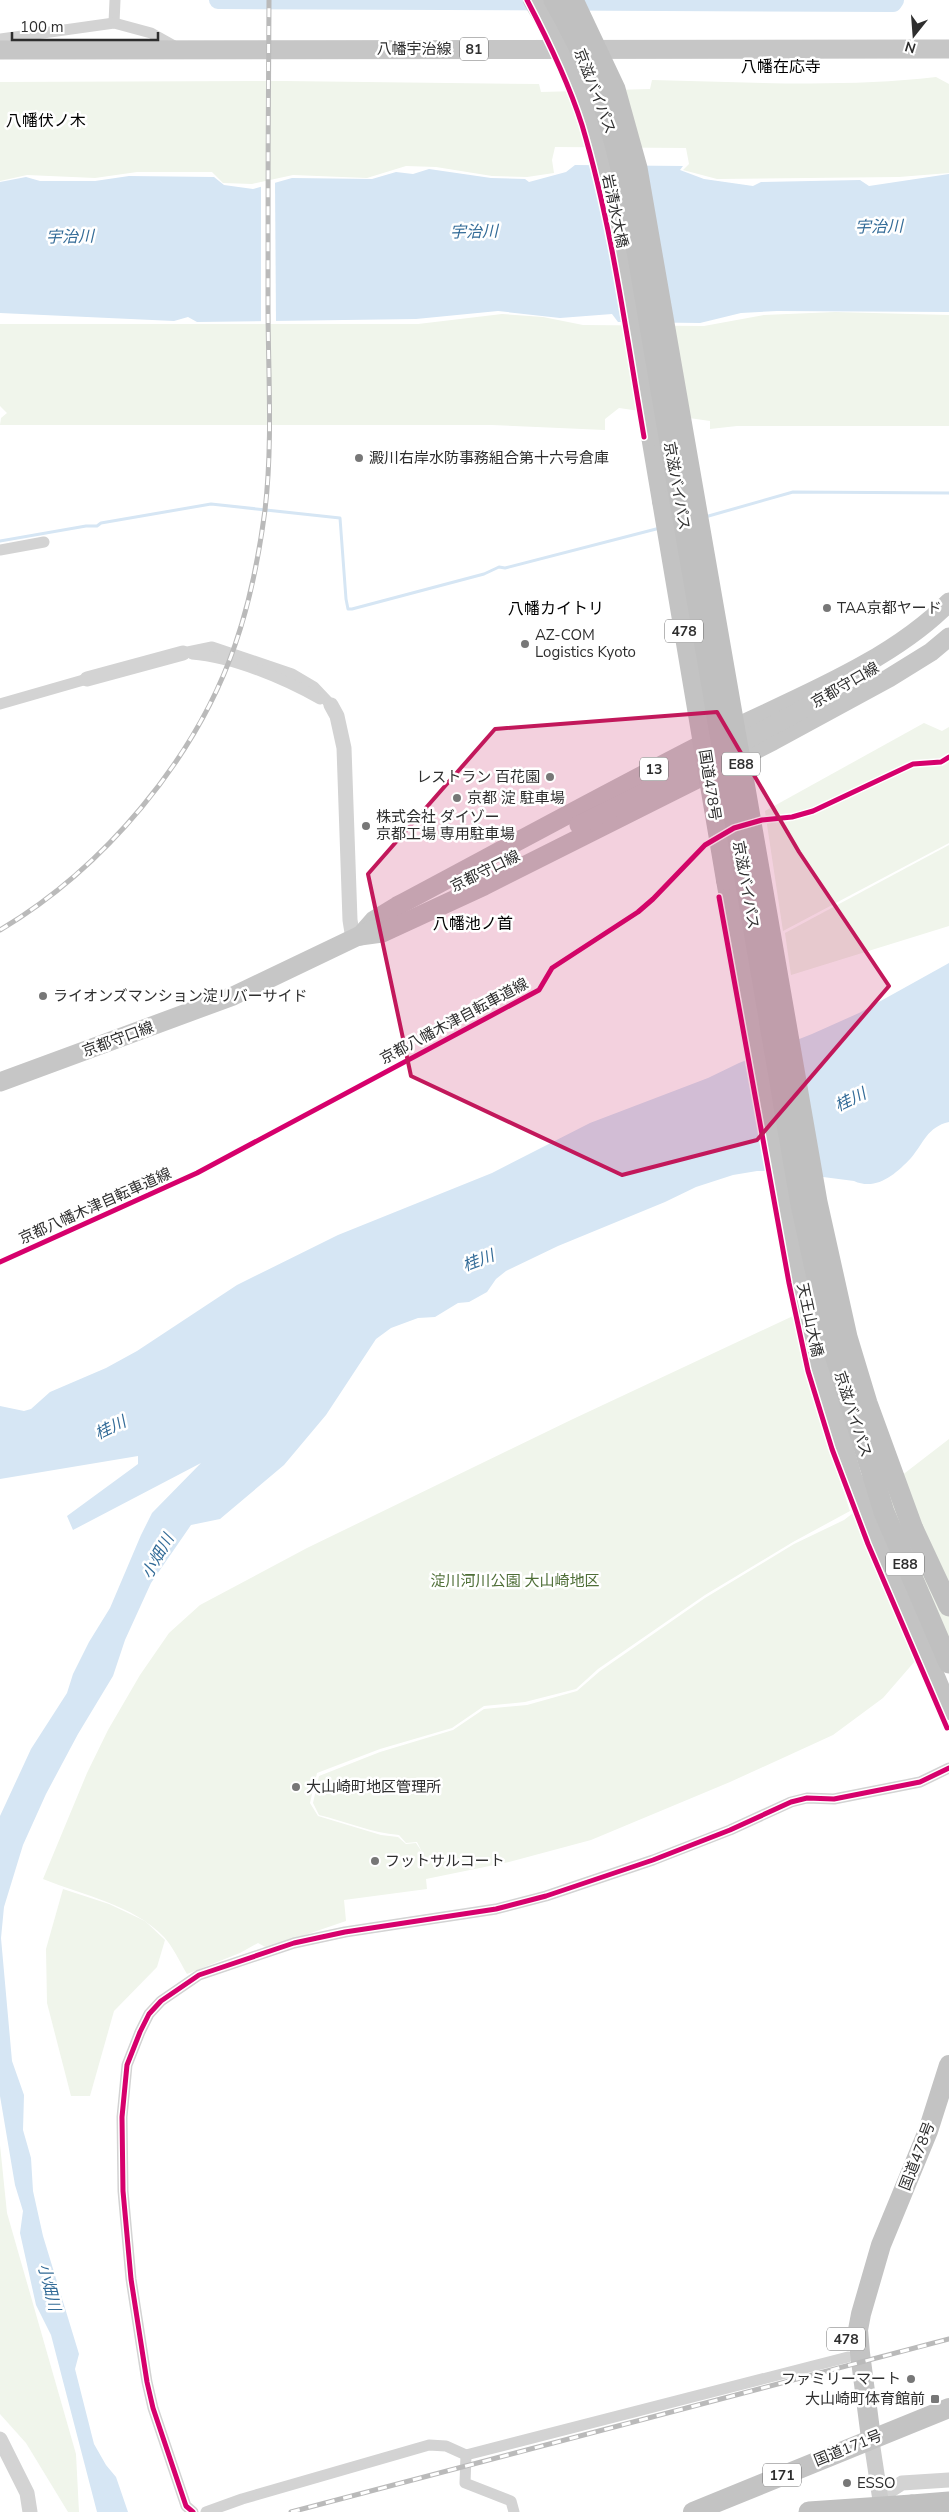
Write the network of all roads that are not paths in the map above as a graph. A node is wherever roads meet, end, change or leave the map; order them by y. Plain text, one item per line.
1 (115, 0) edge
2 (533, 0) edge
3 (554, 0) edge
4 (573, 0) edge
5 (114, 18) junction
6 (0, 39) edge
7 (949, 49) edge
8 (0, 50) edge
9 (182, 51) junction
10 (44, 542) dead end
11 (0, 550) edge
12 (949, 602) edge
13 (949, 616) edge
14 (949, 637) edge
15 (183, 653) joint
16 (87, 679) joint
17 (826, 698) junction
18 (0, 704) edge
19 (330, 705) joint
20 (707, 761) junction
21 (586, 803) junction
22 (601, 831) junction
23 (357, 937) junction
24 (0, 1082) edge
25 (869, 1463) junction
26 (912, 1529) junction
27 (949, 1592) edge
28 (949, 1606) edge
29 (949, 1644) edge
30 (949, 1663) edge
31 (949, 1710) edge
32 (949, 1768) edge
33 (949, 2065) edge
34 (881, 2245) junction
35 (848, 2357) junction
36 (949, 2408) edge
37 (871, 2438) junction
38 (0, 2439) edge
39 (466, 2455) junction
40 (875, 2466) junction
41 (949, 2480) edge
42 (902, 2483) junction
43 (949, 2502) edge
44 (880, 2504) edge
45 (30, 2512) edge
46 (194, 2512) edge
47 (206, 2512) edge
48 (514, 2512) edge
49 (693, 2512) edge
50 (810, 2512) edge

1 - 5 street
2 - 20 highway, 国道478号 / 478, bridge
3 - 25 highway, 京滋バイパス / E88, bridge
4 - 26 highway, 京滋バイパス / E88, bridge
5 - 6 street
5 - 9 street
7 - 9 main road, 八幡宇治線 / 81
8 - 9 main road, 八幡宇治線 / 81
10 - 11 street
12 - 17 main road, 13
13 - 17 main road, 京都守口線 / 13
14 - 17 main road, 13
15 - 16 street
15 - 19 street
16 - 18 street
17 - 20 main road, 京都守口線 / 13, bridge
17 - 21 main road, 13
17 - 22 main road, 13
19 - 23 street
20 - 23 main road, 京都守口線 / 13, bridge
20 - 31 highway, 国道478号 / 478, bridge
21 - 22 street
21 - 23 main road, 13
22 - 23 main road, 13
23 - 24 main road, 京都守口線 / 13
25 - 29 highway, 京滋バイパス / E88
25 - 30 highway, E88
26 - 27 highway
26 - 28 highway, 京滋バイパス / E88
32 - 46 street
33 - 34 highway, 国道478号 / 478
34 - 35 highway, 国道478号 / 478
34 - 37 highway, 国道478号 / 478
35 - 37 highway, 国道478号 / 478
35 - 39 street
36 - 37 highway, 国道171号 / 171
37 - 40 main road
37 - 49 highway, 国道171号 / 171
38 - 45 street
39 - 47 street
39 - 48 street
40 - 42 street
40 - 44 main road
41 - 42 street
42 - 44 street
43 - 50 highway, bridge

